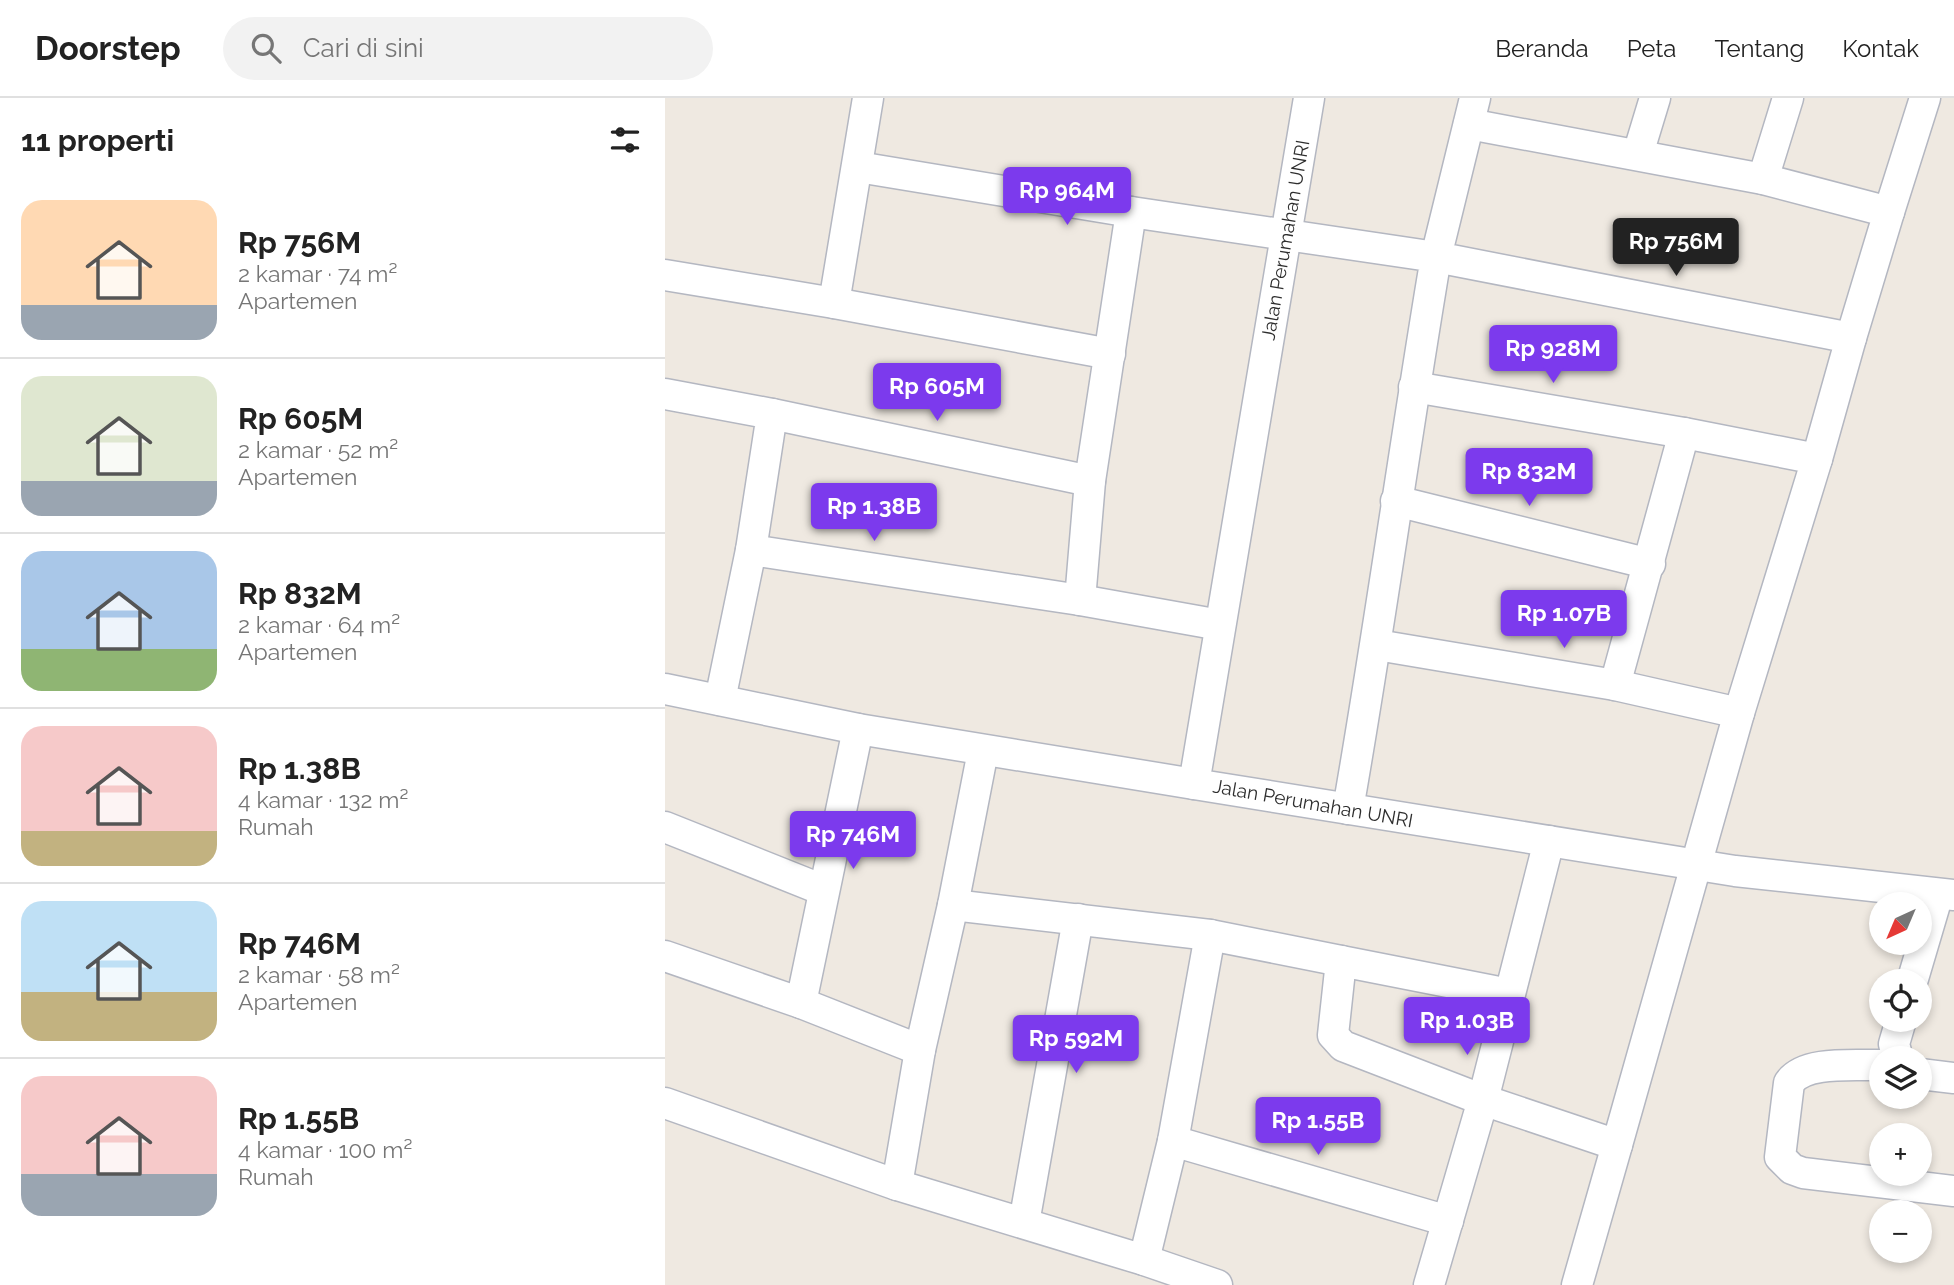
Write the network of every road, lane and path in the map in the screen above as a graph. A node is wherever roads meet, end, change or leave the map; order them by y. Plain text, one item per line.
1 (869, 98) edge
2 (1309, 98) edge
3 (1654, 98) edge
4 (1788, 98) edge
5 (1925, 98) edge
6 (1472, 111) edge
7 (1638, 154) junction
8 (858, 167) junction
9 (1763, 179) junction
10 (1131, 212) junction
11 (1889, 212) junction
12 (1285, 235) junction
13 (1436, 257) junction
14 (665, 275) edge
15 (834, 303) junction
16 (1851, 338) junction
17 (1110, 354) junction
18 (1414, 387) junction
19 (665, 394) edge
20 (772, 414) junction
21 (1684, 433) junction
22 (1817, 459) junction
23 (1090, 481) junction
24 (1396, 501) junction
25 (751, 550) junction
26 (1650, 564) junction
27 (1080, 600) junction
28 (1220, 625) junction
29 (1377, 645) junction
30 (1615, 685) junction
31 (665, 689) edge
32 (720, 700) junction
33 (1739, 713) junction
34 (858, 729) junction
35 (983, 751) junction
36 (1194, 783) junction
37 (1348, 809) junction
38 (665, 827) edge
39 (1549, 841) junction
40 (1696, 865) junction
41 (823, 890) junction
42 (1946, 895) edge
43 (953, 905) junction
44 (1078, 919) junction
45 (1210, 935) junction
46 (665, 956) edge
47 (1341, 961) junction
48 (1918, 969) edge
49 (1509, 994) junction
50 (801, 1003) junction
51 (920, 1050) junction
52 (1869, 1066) edge
53 (1932, 1075) edge
54 (1954, 1078) edge
55 (1482, 1101) junction
56 (665, 1104) edge
57 (1173, 1141) junction
58 (1617, 1144) junction
59 (897, 1185) junction
60 (1954, 1191) edge
61 (1448, 1221) junction
62 (1024, 1223) junction
63 (1144, 1260) junction
64 (1217, 1285) edge
65 (1429, 1285) edge
66 (1577, 1285) edge

1 - 8 street
2 - 12 street, Jalan Perumahan UNRI
3 - 7 street
4 - 9 street
5 - 11 street
6 - 7 street
6 - 13 street
7 - 9 street
8 - 10 street
8 - 15 street
9 - 11 street
10 - 12 street
10 - 17 street
11 - 16 street
12 - 13 street
12 - 28 street, Jalan Perumahan UNRI
13 - 16 street
13 - 18 street
14 - 15 street
15 - 17 street
16 - 22 street
17 - 23 street
18 - 21 street
18 - 24 street
19 - 20 street
20 - 23 street
20 - 25 street
21 - 22 street
21 - 26 street
22 - 33 street
23 - 27 street
24 - 26 street
24 - 29 street
25 - 27 street
25 - 32 street
26 - 30 street
27 - 28 street
28 - 36 street, Jalan Perumahan UNRI
29 - 30 street
29 - 37 street
30 - 33 street
31 - 32 street
32 - 34 street
33 - 40 street
34 - 35 street
34 - 41 street
35 - 36 street
35 - 43 street
36 - 37 street, Jalan Perumahan UNRI
37 - 39 street, Jalan Perumahan UNRI
38 - 41 street
39 - 40 street, Jalan Perumahan UNRI
39 - 49 street
40 - 42 street, Jalan Perumahan UNRI
40 - 58 street
41 - 50 street
42 - 48 street
43 - 44 street
43 - 51 street
44 - 45 street
44 - 62 street
45 - 47 street
45 - 57 street
46 - 50 street
47 - 49 street
47 - 55 street
49 - 55 street
50 - 51 street
51 - 59 street
52 - 60 street
53 - 54 street
55 - 58 street
55 - 61 street
56 - 59 street
57 - 61 street
57 - 63 street
58 - 66 street
59 - 62 street
61 - 65 street
62 - 63 street
63 - 64 street

